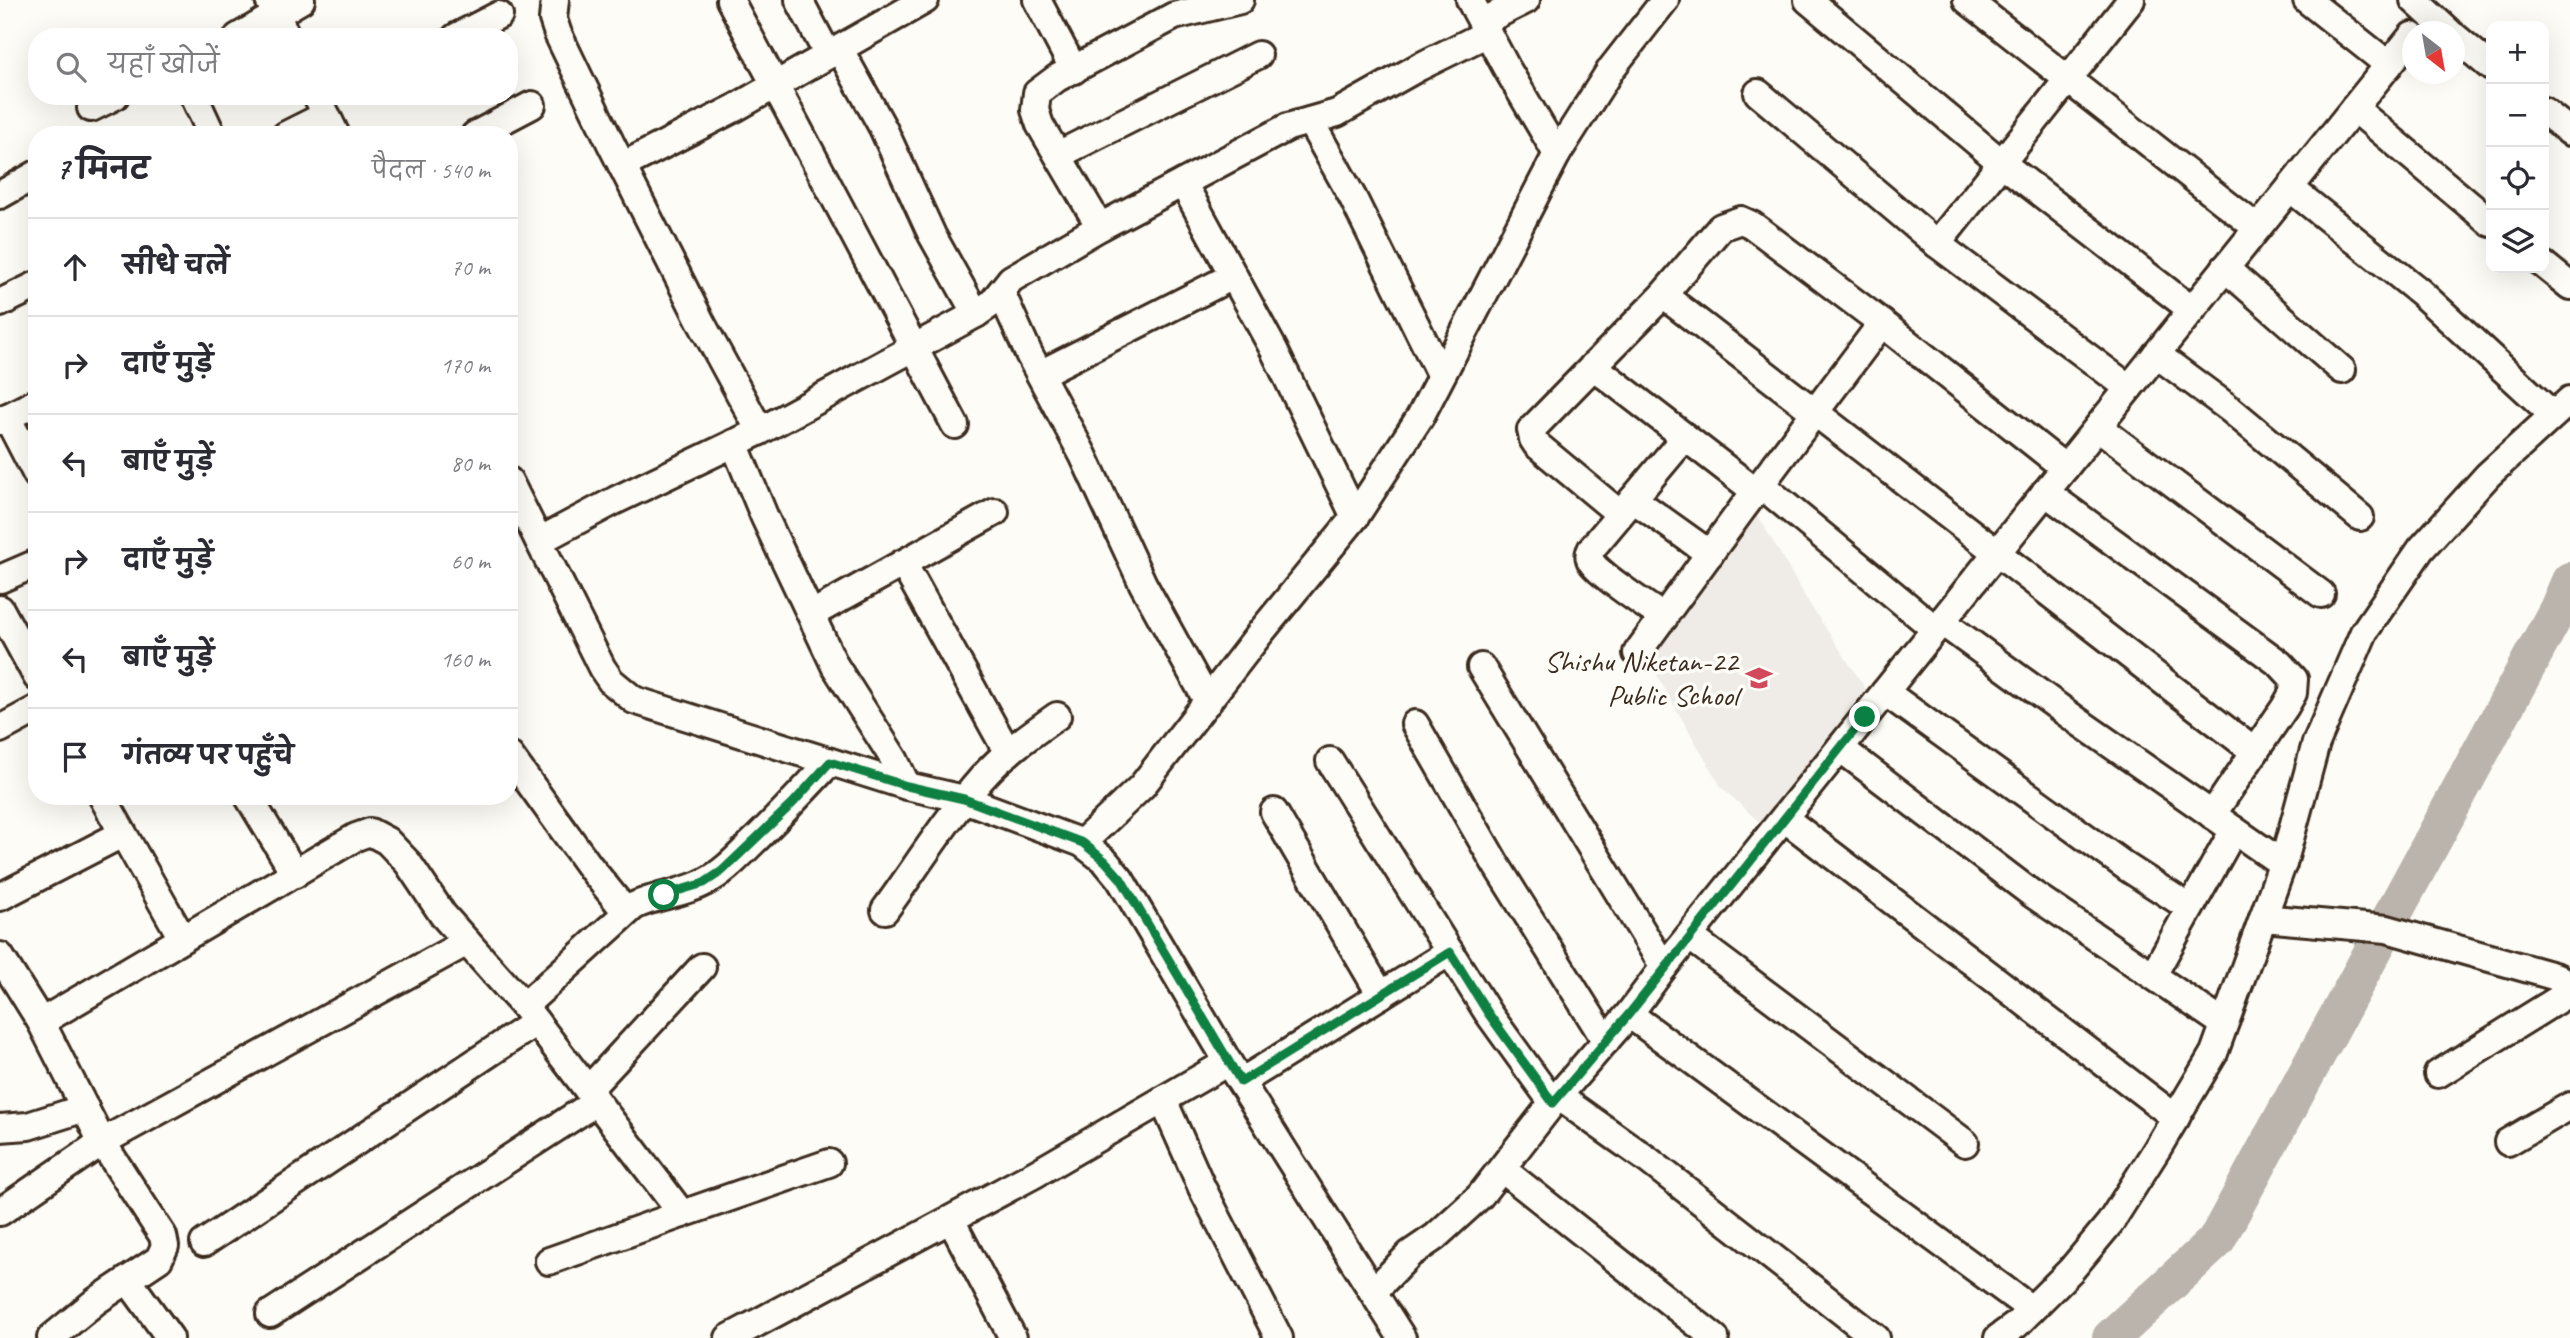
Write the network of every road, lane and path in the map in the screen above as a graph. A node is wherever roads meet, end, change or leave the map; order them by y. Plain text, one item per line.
1 (301, 0) edge
2 (555, 0) edge
3 (730, 0) edge
4 (799, 0) edge
5 (925, 0) edge
6 (1037, 0) edge
7 (1240, 0) edge
8 (1526, 0) edge
9 (1665, 0) edge
10 (1808, 0) edge
11 (1967, 0) edge
12 (2131, 0) edge
13 (2307, 0) edge
14 (1169, 8) edge
15 (499, 15) dead end
16 (278, 17) edge
17 (1480, 18) edge
18 (256, 28) edge
19 (474, 28) edge
20 (2465, 45) edge
21 (2402, 49) edge
22 (834, 53) junction
23 (1258, 55) dead end
24 (2486, 63) edge
25 (2389, 65) junction
26 (1074, 70) junction
27 (2068, 81) junction
28 (774, 84) junction
29 (1758, 93) dead end
30 (97, 105) edge
31 (198, 105) edge
32 (532, 105) dead end
33 (91, 108) dead end
34 (2354, 108) junction
35 (328, 109) edge
36 (2549, 115) edge
37 (1310, 121) junction
38 (208, 126) edge
39 (301, 126) edge
40 (492, 126) edge
41 (2570, 132) edge
42 (1557, 154) junction
43 (1058, 155) junction
44 (2003, 164) junction
45 (622, 166) junction
46 (28, 179) edge
47 (1183, 183) junction
48 (2290, 188) junction
49 (0, 195) edge
50 (2486, 219) edge
51 (1100, 227) junction
52 (2258, 228) junction
53 (1937, 244) junction
54 (2225, 268) junction
55 (2549, 269) edge
56 (1233, 276) junction
57 (2570, 286) edge
58 (28, 289) edge
59 (1001, 292) junction
60 (1663, 295) junction
61 (0, 303) edge
62 (2192, 310) junction
63 (976, 314) junction
64 (1882, 323) junction
65 (914, 346) junction
66 (2156, 354) junction
67 (1593, 366) junction
68 (2342, 370) dead end
69 (1040, 374) junction
70 (1440, 374) junction
71 (2129, 388) junction
72 (28, 407) edge
73 (2561, 407) edge
74 (1815, 411) junction
75 (4, 419) edge
76 (956, 425) dead end
77 (2098, 427) junction
78 (760, 431) junction
79 (1685, 437) junction
80 (734, 443) junction
81 (28, 460) edge
82 (2065, 468) junction
83 (1758, 488) junction
84 (2045, 492) junction
85 (518, 499) edge
86 (1627, 506) junction
87 (995, 512) dead end
88 (1355, 517) junction
89 (2360, 517) dead end
90 (539, 541) junction
91 (1997, 553) junction
92 (1710, 554) junction
93 (903, 563) junction
94 (28, 567) edge
95 (0, 579) edge
96 (2321, 594) dead end
97 (0, 609) edge
98 (812, 614) junction
99 (1664, 618) junction
100 (1938, 626) junction
101 (1637, 653) dead end
102 (28, 660) edge
103 (1481, 667) dead end
104 (1885, 692) junction
105 (1208, 702) junction
106 (28, 714) edge
107 (1057, 716) dead end
108 (1415, 724) dead end
109 (0, 729) edge
110 (1840, 748) junction
111 (2255, 752) junction
112 (1008, 753) junction
113 (1329, 761) dead end
114 (830, 762) junction
115 (518, 767) edge
116 (907, 786) junction
117 (964, 799) junction
118 (107, 805) edge
119 (253, 805) edge
120 (1274, 812) dead end
121 (2212, 815) junction
122 (1784, 818) junction
123 (2234, 830) junction
124 (122, 834) junction
125 (1083, 843) junction
126 (2283, 864) junction
127 (295, 874) junction
128 (0, 897) edge
129 (2190, 908) junction
130 (885, 910) dead end
131 (626, 912) junction
132 (2263, 918) junction
133 (1689, 936) junction
134 (182, 937) junction
135 (467, 942) junction
136 (1450, 952) junction
137 (0, 956) edge
138 (702, 967) dead end
139 (1664, 967) junction
140 (2153, 975) junction
141 (2570, 985) edge
142 (2570, 992) edge
143 (1381, 995) junction
144 (530, 1014) junction
145 (1629, 1014) junction
146 (41, 1022) junction
147 (2224, 1024) junction
148 (1606, 1041) junction
149 (1235, 1072) junction
150 (2438, 1074) dead end
151 (592, 1096) junction
152 (1163, 1100) junction
153 (1555, 1100) junction
154 (2570, 1106) edge
155 (85, 1108) junction
156 (2176, 1118) junction
157 (0, 1128) edge
158 (102, 1142) junction
159 (2508, 1142) dead end
160 (1965, 1143) dead end
161 (829, 1163) dead end
162 (1502, 1169) junction
163 (0, 1212) edge
164 (682, 1214) junction
165 (951, 1220) junction
166 (204, 1243) dead end
167 (549, 1261) dead end
168 (128, 1280) junction
169 (1373, 1292) junction
170 (2031, 1309) junction
171 (270, 1314) dead end
172 (742, 1335) edge
173 (51, 1338) edge
174 (170, 1338) edge
175 (1013, 1338) edge
176 (1279, 1338) edge
177 (1402, 1338) edge
178 (1715, 1338) edge
179 (1876, 1338) edge
180 (1998, 1338) edge

1 - 16 street
2 - 45 street
3 - 28 street
4 - 22 street
5 - 22 street
6 - 26 street
7 - 14 street
8 - 17 street
9 - 42 street
10 - 44 street
11 - 27 street
12 - 27 street
13 - 25 street
14 - 26 street
15 - 19 street
16 - 18 street
17 - 37 street
17 - 42 street
20 - 24 street
21 - 25 street
22 - 28 street
22 - 63 street
23 - 43 street
25 - 34 street
26 - 43 street
27 - 44 street
27 - 52 street
28 - 45 street
28 - 65 street
29 - 53 street
30 - 33 street
31 - 38 street
32 - 40 street
34 - 48 street
34 - 50 street
35 - 39 street
36 - 41 street
37 - 47 street
37 - 70 street
42 - 70 street
43 - 51 street
44 - 53 street
44 - 62 street
45 - 78 street
46 - 49 street
47 - 51 street
47 - 56 street
48 - 52 street
48 - 73 street
51 - 59 street
52 - 54 street
53 - 71 street
54 - 62 street
54 - 68 street
55 - 57 street
56 - 69 street
56 - 88 street
58 - 61 street
59 - 63 street
59 - 69 street
60 - 64 street
60 - 67 street
60 - 74 street
62 - 66 street
63 - 65 street
64 - 74 street
64 - 82 street
65 - 76 street
65 - 78 street
66 - 71 street
66 - 89 street
67 - 79 street
67 - 86 street
69 - 105 street
70 - 88 street
71 - 77 street
72 - 75 street
73 - 126 street
74 - 83 street
74 - 91 street
75 - 81 street
77 - 82 street
77 - 96 street
78 - 80 street
79 - 83 street
79 - 86 street
80 - 90 street
80 - 98 street
82 - 84 street
83 - 92 street
83 - 100 street
84 - 91 street
84 - 111 street
85 - 90 street
86 - 92 street
86 - 99 street
87 - 93 street
88 - 105 street
90 - 114 street
91 - 100 street
91 - 111 street
92 - 99 street
93 - 98 street
93 - 112 street
94 - 95 street
97 - 102 street
98 - 116 street
99 - 101 street
100 - 104 street
100 - 121 street
103 - 139 street
104 - 110 street
104 - 129 street
105 - 125 street
106 - 109 street
107 - 112 street
108 - 148 street
110 - 122 street
110 - 140 street
111 - 121 street
112 - 117 street
113 - 136 street
114 - 116 street
114 - 131 street
115 - 131 street
116 - 117 street
117 - 125 street
117 - 130 street
118 - 124 street
119 - 127 street
120 - 143 street
121 - 123 street
122 - 133 street
122 - 156 street
123 - 126 street
123 - 129 street
124 - 128 street
124 - 134 street
125 - 149 street
126 - 132 street
127 - 134 street
127 - 135 street
129 - 140 street
131 - 144 street
132 - 141 street
132 - 147 street
133 - 139 street
133 - 160 street
134 - 146 street
135 - 144 street
135 - 158 street
136 - 143 street
136 - 153 street
137 - 146 street
138 - 151 street
139 - 145 street
140 - 147 street
142 - 150 street
143 - 149 street
144 - 151 street
144 - 166 street
145 - 148 street
145 - 170 street
146 - 155 street
147 - 156 street
148 - 153 street
149 - 152 street
149 - 169 street
151 - 164 street
151 - 171 street
152 - 165 street
152 - 176 street
153 - 162 street
153 - 179 street
154 - 159 street
155 - 157 street
155 - 158 street
156 - 170 street
158 - 163 street
158 - 168 street
161 - 164 street
162 - 169 street
162 - 178 street
164 - 167 street
165 - 172 street
165 - 175 street
168 - 173 street
168 - 174 street
169 - 177 street
170 - 180 street

